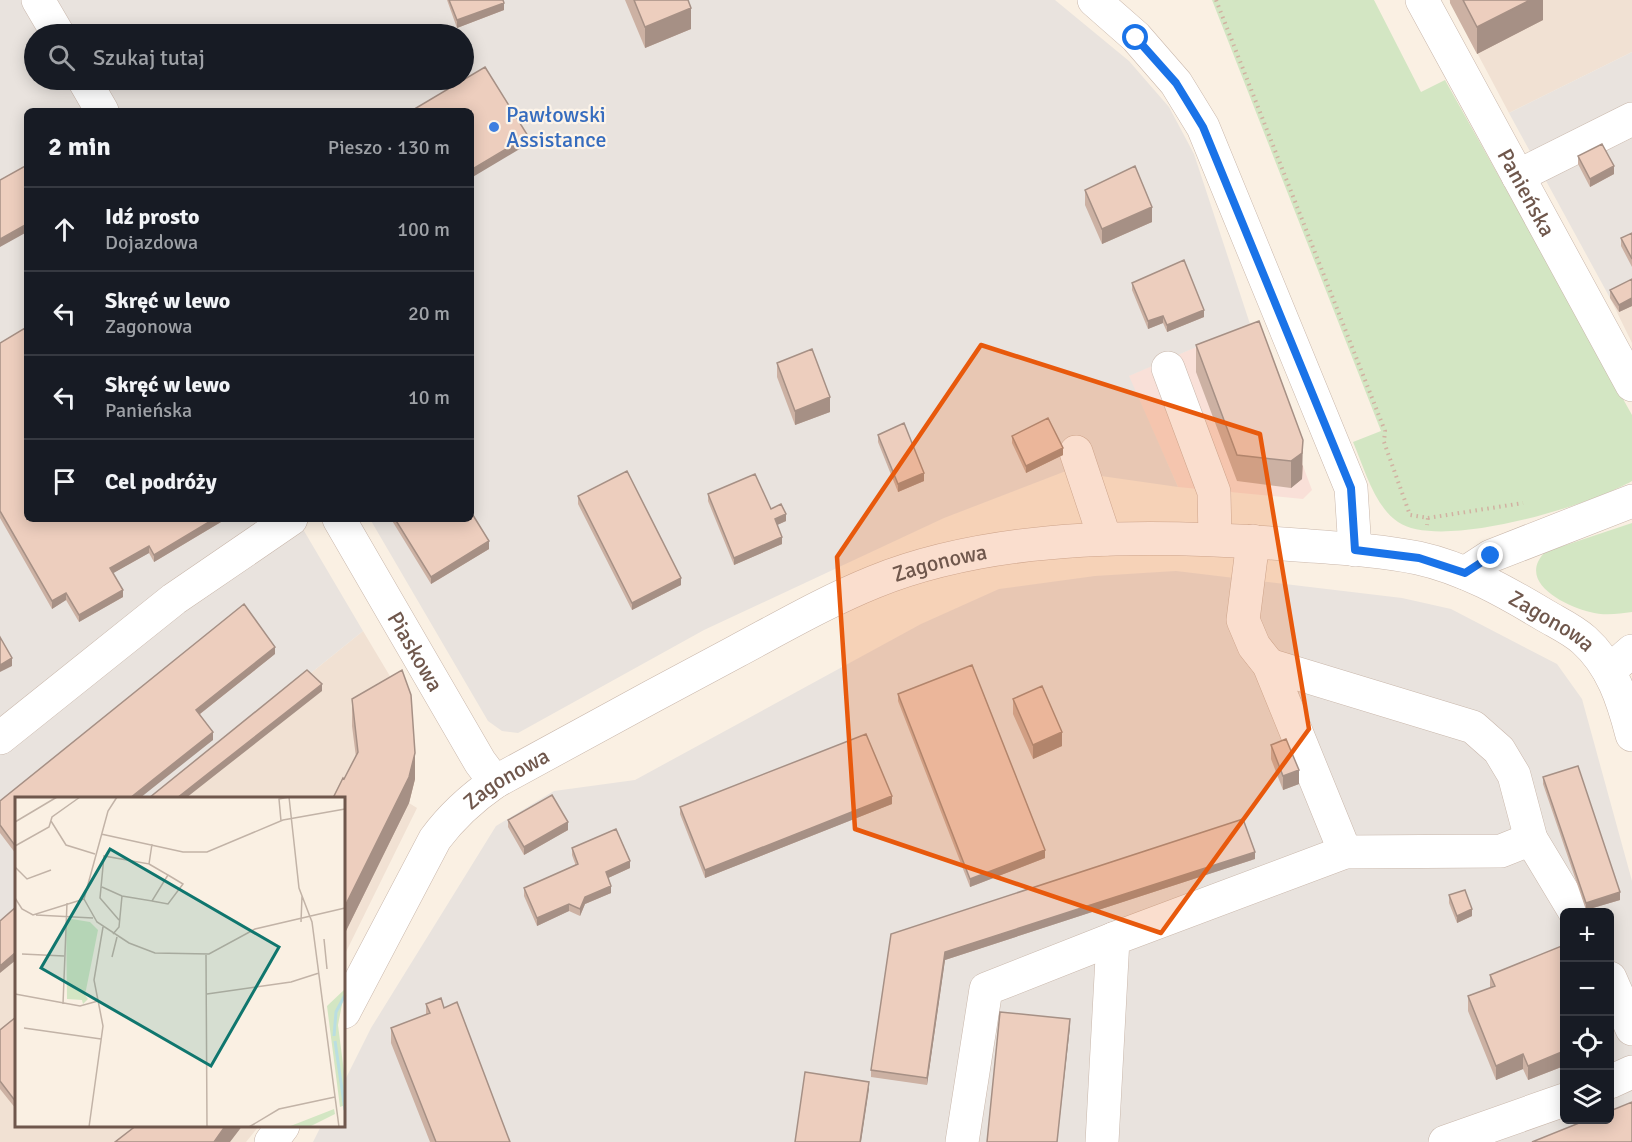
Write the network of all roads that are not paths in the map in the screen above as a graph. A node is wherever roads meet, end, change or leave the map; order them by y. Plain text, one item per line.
1 (38, 0) edge
2 (1094, 0) edge
3 (1422, 0) edge
4 (52, 24) edge
5 (90, 90) edge
6 (100, 108) edge
7 (1632, 119) edge
8 (1518, 176) junction
9 (1168, 368) dead end
10 (1632, 385) edge
11 (1076, 452) dead end
12 (1632, 501) edge
13 (287, 522) edge
14 (341, 522) edge
15 (1215, 538) junction
16 (1105, 539) junction
17 (1253, 542) junction
18 (1355, 550) junction
19 (1465, 573) junction
20 (1621, 661) edge
21 (1269, 664) junction
22 (1632, 735) edge
23 (0, 738) edge
24 (495, 782) junction
25 (1531, 839) junction
26 (1345, 852) junction
27 (1573, 908) edge
28 (1113, 939) junction
29 (1614, 987) edge
30 (345, 1010) edge
31 (1632, 1029) edge
32 (1632, 1072) edge
33 (1614, 1080) edge
34 (1560, 1101) edge
35 (282, 1127) edge
36 (271, 1142) edge
37 (962, 1142) edge
38 (1102, 1142) edge
39 (1445, 1142) edge

1 - 4 street
2 - 18 street
3 - 8 street, Panieńska
5 - 6 street
7 - 8 street
8 - 10 street, Panieńska
9 - 15 street
11 - 16 street
12 - 19 street
13 - 23 street
14 - 24 street, Piaskowa
15 - 16 street, Zagonowa
15 - 17 street, Zagonowa
16 - 24 street, Zagonowa
17 - 18 street, Zagonowa
17 - 21 street
18 - 19 street, Zagonowa
19 - 20 street, Zagonowa
20 - 22 street, Zagonowa
21 - 25 street
21 - 26 street
24 - 30 street, Zagonowa
25 - 26 street
25 - 27 street
26 - 28 street
28 - 37 street
28 - 38 street
29 - 31 street
32 - 33 street
34 - 39 street
35 - 36 street

